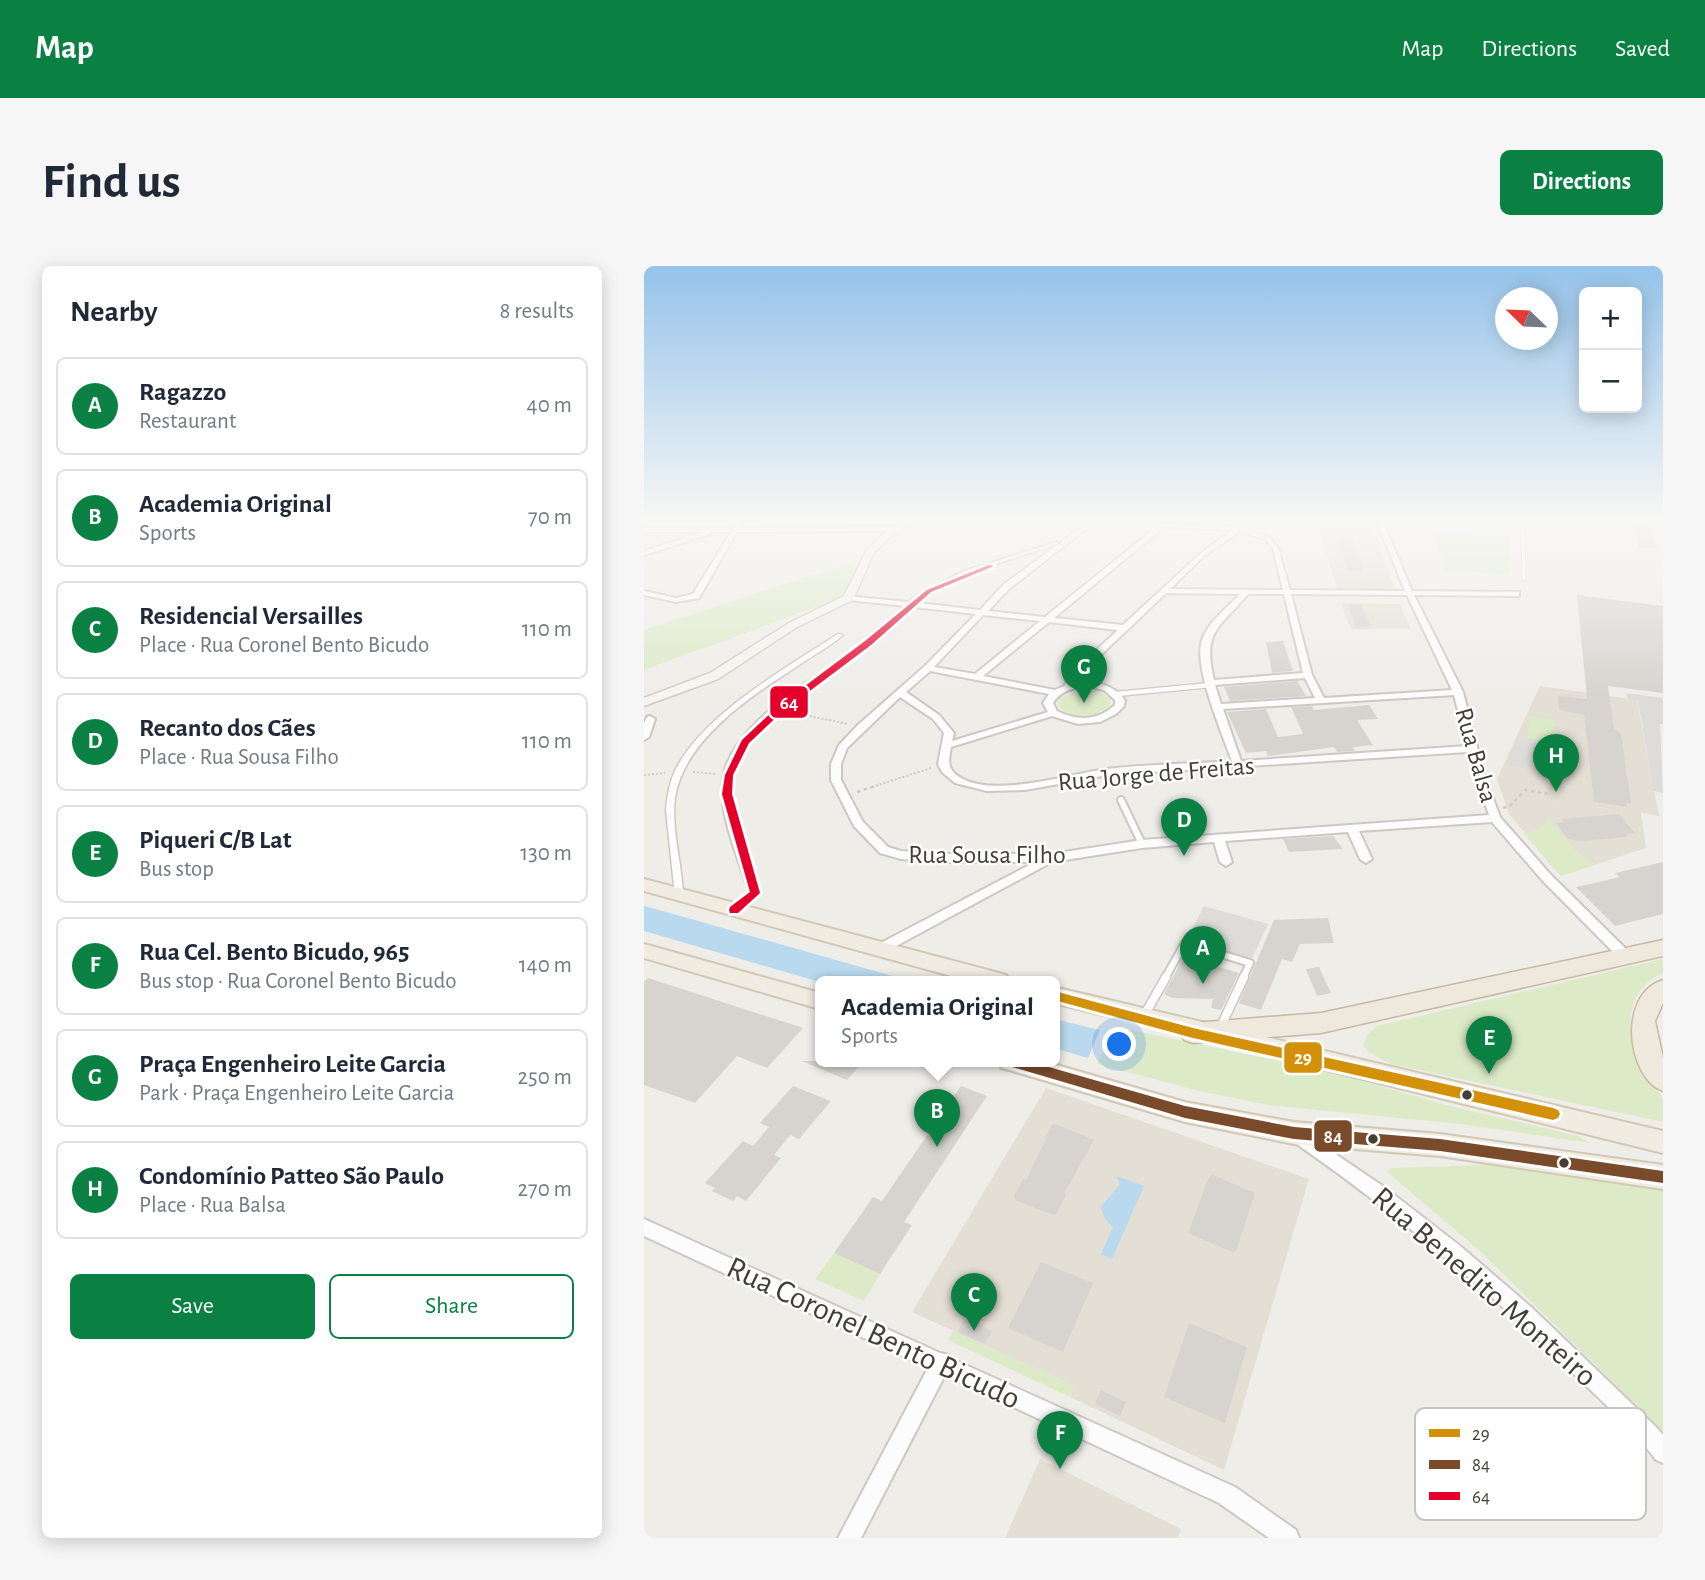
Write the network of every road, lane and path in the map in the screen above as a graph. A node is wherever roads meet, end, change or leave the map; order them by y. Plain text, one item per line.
1 (707, 579) edge
2 (858, 579) edge
3 (953, 579) edge
4 (1015, 579) edge
5 (1096, 579) edge
6 (1178, 579) edge
7 (1284, 579) edge
8 (1404, 579) edge
9 (1166, 591) junction
10 (644, 593) edge
11 (1289, 593) junction
12 (1244, 594) junction
13 (1410, 594) junction
14 (1516, 594) dead end
15 (849, 597) junction
16 (912, 604) junction
17 (982, 612) junction
18 (1046, 620) junction
19 (1126, 628) junction
20 (840, 635) dead end
21 (928, 668) junction
22 (1308, 676) junction
23 (977, 677) junction
24 (1211, 684) junction
25 (1067, 688) junction
26 (1458, 692) junction
27 (1056, 693) junction
28 (902, 694) junction
29 (1116, 694) junction
30 (1321, 701) junction
31 (644, 702) edge
32 (1218, 707) junction
33 (780, 709) junction
34 (1053, 713) junction
35 (650, 719) dead end
36 (860, 727) junction
37 (644, 737) edge
38 (949, 745) junction
39 (1473, 749) junction
40 (943, 764) junction
41 (1238, 765) junction
42 (1549, 794) dead end
43 (844, 796) junction
44 (1121, 800) dead end
45 (1499, 813) junction
46 (1352, 828) junction
47 (1218, 838) junction
48 (1142, 844) junction
49 (1051, 858) junction
50 (1366, 859) dead end
51 (1226, 862) dead end
52 (644, 885) edge
53 (678, 894) junction
54 (734, 910) junction
55 (1663, 948) edge
56 (880, 949) junction
57 (644, 951) edge
58 (1625, 956) junction
59 (980, 976) edge
60 (1663, 989) edge
61 (1060, 997) edge
62 (815, 1000) edge
63 (1142, 1019) junction
64 (1219, 1031) junction
65 (1193, 1032) junction
66 (1030, 1067) edge
67 (1663, 1080) edge
68 (1294, 1133) junction
69 (1663, 1142) edge
70 (1663, 1177) edge
71 (644, 1227) edge
72 (942, 1362) junction
73 (1620, 1408) edge
74 (1646, 1435) edge
75 (1663, 1452) edge
76 (849, 1538) edge
77 (1288, 1538) edge

1 - 10 street
2 - 15 main road
3 - 16 street
4 - 17 street, Rua Sousa Filho
5 - 18 street
6 - 9 street
7 - 11 street
8 - 13 street, Rua Balsa
9 - 12 street
9 - 19 street
11 - 12 street
11 - 13 street
11 - 22 street
12 - 24 street
13 - 14 street
13 - 26 street, Rua Balsa
15 - 16 street
15 - 31 main road
16 - 17 street
16 - 33 street
17 - 18 street
17 - 21 street, Rua Sousa Filho
18 - 19 street
18 - 23 street
19 - 25 street
20 - 53 street
21 - 23 street
21 - 28 street, Rua Sousa Filho
22 - 24 street
22 - 30 street
23 - 27 street
24 - 29 lane
24 - 32 street
25 - 27 street
25 - 29 street
26 - 30 street
26 - 39 street, Rua Balsa
27 - 34 street
28 - 36 street, Rua Sousa Filho
28 - 38 street
29 - 34 street
30 - 32 street
32 - 41 street
33 - 36 path
33 - 54 street
34 - 38 street
35 - 37 street
36 - 43 street, Rua Sousa Filho
38 - 40 street
39 - 41 street, Rua Jorge de Freitas
39 - 45 street, Rua Balsa
40 - 41 street, Rua Jorge de Freitas
40 - 43 path
42 - 45 path
43 - 49 street, Rua Sousa Filho
44 - 48 lane
45 - 46 street, Rua Sousa Filho
45 - 58 street, Rua Balsa
46 - 47 street, Rua Sousa Filho
46 - 50 street
47 - 48 street, Rua Sousa Filho
47 - 51 street
48 - 49 street, Rua Sousa Filho
49 - 56 street
52 - 53 main road
53 - 54 main road
54 - 56 main road
55 - 58 highway
56 - 59 main road
57 - 62 main road
58 - 64 highway
60 - 67 highway
61 - 63 main road
63 - 64 lane
63 - 65 main road
64 - 65 highway
65 - 69 main road
66 - 68 main road
68 - 70 main road
68 - 73 street, Rua Benedito Monteiro
71 - 72 street, Rua Coronel Bento Bicudo
72 - 76 street
72 - 77 street, Rua Coronel Bento Bicudo
74 - 75 street, Rua Benedito Monteiro

